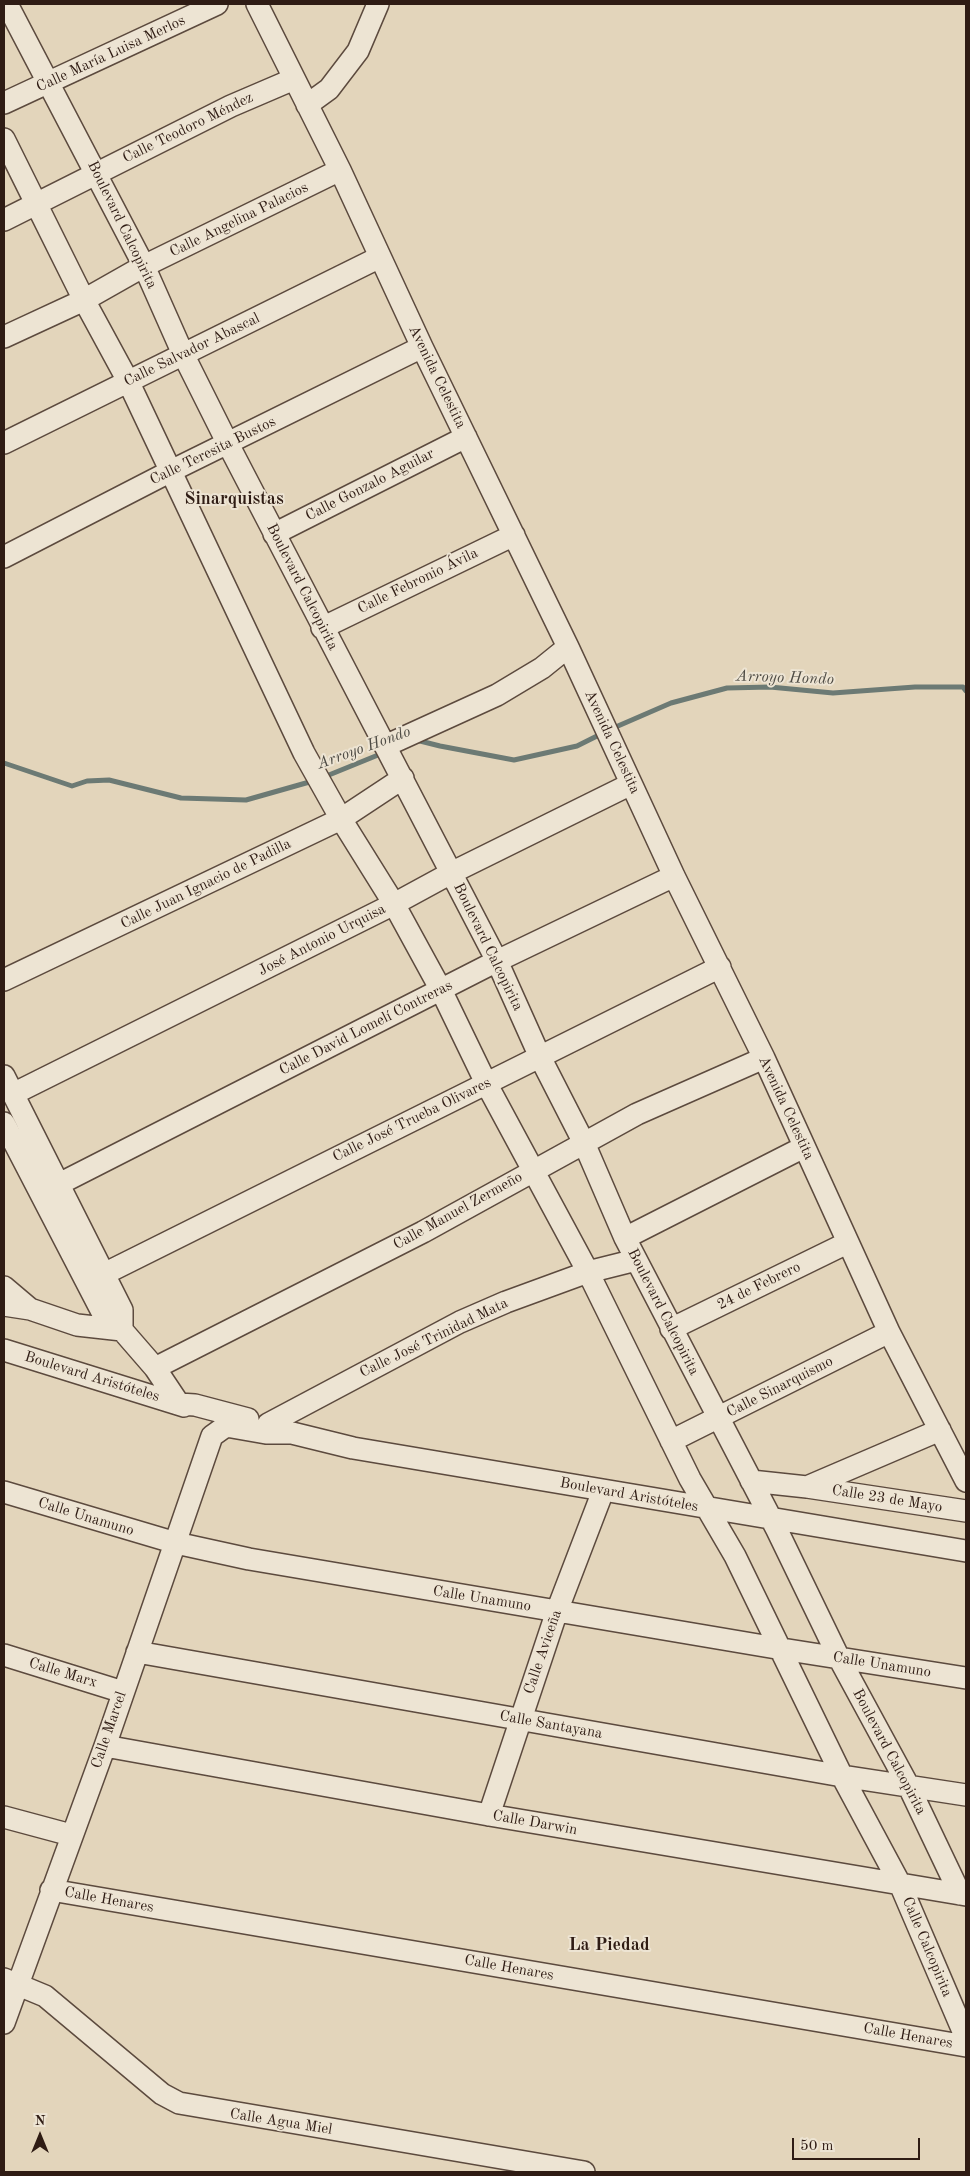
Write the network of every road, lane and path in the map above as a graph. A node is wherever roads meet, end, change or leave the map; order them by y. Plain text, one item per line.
1 (7, 4) edge
2 (217, 4) edge
3 (257, 4) edge
4 (378, 4) edge
5 (294, 79) junction
6 (49, 81) junction
7 (4, 103) edge
8 (307, 105) junction
9 (4, 139) edge
10 (340, 170) junction
11 (96, 172) junction
12 (37, 205) junction
13 (4, 220) edge
14 (380, 257) junction
15 (144, 266) junction
16 (84, 300) junction
17 (4, 337) edge
18 (422, 347) junction
19 (182, 354) junction
20 (128, 381) junction
21 (466, 437) junction
22 (4, 444) edge
23 (228, 444) junction
24 (171, 471) junction
25 (274, 534) junction
26 (514, 535) junction
27 (4, 557) edge
28 (322, 628) junction
29 (568, 647) junction
30 (393, 760) junction
31 (631, 784) junction
32 (341, 819) junction
33 (451, 873) junction
34 (674, 876) junction
35 (394, 904) junction
36 (497, 961) junction
37 (720, 967) junction
38 (4, 980) edge
39 (440, 990) junction
40 (540, 1057) junction
41 (764, 1058) junction
42 (486, 1084) junction
43 (8, 1085) edge
44 (4, 1123) edge
45 (584, 1143) junction
46 (804, 1147) junction
47 (4, 1152) edge
48 (27, 1169) junction
49 (533, 1170) junction
50 (59, 1184) junction
51 (625, 1238) junction
52 (847, 1243) junction
53 (636, 1260) junction
54 (588, 1272) junction
55 (104, 1274) junction
56 (4, 1287) edge
57 (4, 1305) edge
58 (30, 1310) junction
59 (671, 1329) junction
60 (122, 1330) junction
61 (889, 1332) junction
62 (4, 1350) edge
63 (155, 1368) junction
64 (179, 1404) junction
65 (719, 1418) junction
66 (268, 1424) junction
67 (940, 1430) junction
68 (292, 1434) junction
69 (212, 1436) junction
70 (671, 1441) junction
71 (751, 1481) junction
72 (966, 1481) edge
73 (807, 1487) junction
74 (603, 1491) junction
75 (4, 1492) edge
76 (707, 1508) junction
77 (966, 1511) edge
78 (771, 1518) junction
79 (176, 1543) junction
80 (966, 1551) edge
81 (556, 1611) junction
82 (782, 1649) junction
83 (137, 1652) junction
84 (4, 1655) edge
85 (839, 1658) junction
86 (966, 1678) edge
87 (123, 1692) junction
88 (520, 1719) junction
89 (105, 1746) junction
90 (842, 1776) junction
91 (909, 1787) junction
92 (966, 1795) edge
93 (489, 1815) junction
94 (4, 1817) edge
95 (71, 1835) junction
96 (900, 1884) junction
97 (51, 1890) junction
98 (963, 1894) edge
99 (10, 1981) edge
100 (4, 2023) edge
101 (966, 2038) edge
102 (966, 2046) edge
103 (584, 2172) edge

1 - 6 street, Boulevard Calcopirita
2 - 6 street, Calle María Luisa Merlos
3 - 5 street, Avenida Celestita
4 - 8 street
5 - 8 street, Avenida Celestita
5 - 11 street, Calle Teodoro Méndez
6 - 7 street, Calle María Luisa Merlos
6 - 11 street, Boulevard Calcopirita
8 - 10 street, Avenida Celestita
9 - 12 street
10 - 14 street, Avenida Celestita
10 - 15 street, Calle Angelina Palacios
11 - 12 street, Calle Teodoro Méndez
11 - 15 street, Boulevard Calcopirita
12 - 13 street, Calle Teodoro Méndez
12 - 16 street
14 - 18 street, Avenida Celestita
14 - 19 street, Calle Salvador Abascal
15 - 16 street, Calle Angelina Palacios
15 - 19 street, Boulevard Calcopirita
16 - 17 street, Calle Angelina Palacios
16 - 20 street
18 - 21 street, Avenida Celestita
18 - 23 street, Calle Teresita Bustos
19 - 20 street, Calle Salvador Abascal
19 - 23 street, Boulevard Calcopirita
20 - 22 street, Calle Salvador Abascal
20 - 24 street
21 - 25 street, Calle Gonzalo Aguilar
21 - 26 street, Avenida Celestita
23 - 24 street, Calle Teresita Bustos
23 - 25 street, Boulevard Calcopirita
24 - 27 street, Calle Teresita Bustos
24 - 32 street
25 - 28 street, Boulevard Calcopirita
26 - 28 street, Calle Febronio Ávila
26 - 29 street, Avenida Celestita
28 - 30 street, Boulevard Calcopirita
29 - 30 street, Calle Juan Ignacio de Padilla
29 - 31 street, Avenida Celestita
30 - 32 street, Calle Juan Ignacio de Padilla
30 - 33 street, Boulevard Calcopirita
31 - 33 street, José Antonio Urquisa
31 - 34 street, Avenida Celestita
32 - 35 street
32 - 38 street, Calle Juan Ignacio de Padilla
33 - 35 street, José Antonio Urquisa
33 - 36 street, Boulevard Calcopirita
34 - 36 street, Calle David Lomelí Contreras
34 - 37 street, Avenida Celestita
35 - 39 street
35 - 43 street, José Antonio Urquisa
36 - 39 street, Calle David Lomelí Contreras
36 - 40 street, Boulevard Calcopirita
37 - 40 street, Calle José Trueba Olivares
37 - 41 street, Avenida Celestita
39 - 42 street
39 - 50 street, Calle David Lomelí Contreras
40 - 42 street, Calle José Trueba Olivares
40 - 45 street, Boulevard Calcopirita
41 - 45 street, Calle Manuel Zermeño
41 - 46 street, Avenida Celestita
42 - 49 street
42 - 55 street, Calle José Trueba Olivares
43 - 50 street
44 - 48 street
45 - 49 street, Calle Manuel Zermeño
45 - 51 street, Boulevard Calcopirita
46 - 51 street
46 - 52 street, Avenida Celestita
47 - 48 street
48 - 60 street
49 - 54 street
49 - 63 street, Calle Manuel Zermeño
50 - 55 street
51 - 53 street, Boulevard Calcopirita
52 - 59 street, 24 de Febrero
52 - 61 street, Avenida Celestita
53 - 54 street, Calle José Trinidad Mata
53 - 59 street, Boulevard Calcopirita
54 - 66 street, Calle José Trinidad Mata
54 - 70 street
55 - 60 street
56 - 58 street
57 - 58 street
58 - 60 street
59 - 65 street, Boulevard Calcopirita
60 - 63 street
61 - 65 street, Calle Sinarquismo
61 - 67 street, Avenida Celestita
62 - 64 street, Boulevard Aristóteles
63 - 64 street
64 - 66 street, Boulevard Aristóteles
64 - 69 street, Boulevard Aristóteles
65 - 70 street, Calle Sinarquismo
65 - 71 street, Boulevard Calcopirita
66 - 68 street, Boulevard Aristóteles
67 - 72 street, Avenida Celestita
67 - 73 street, Calle 23 de Mayo
68 - 69 street, Boulevard Aristóteles
68 - 74 street, Boulevard Aristóteles
69 - 79 street, Calle Marcel
70 - 76 street
71 - 73 street, Calle 23 de Mayo
71 - 78 street, Boulevard Calcopirita
73 - 77 street, Calle 23 de Mayo
74 - 76 street, Boulevard Aristóteles
74 - 81 street, Calle Aviceña
75 - 79 street, Calle Unamuno
76 - 78 street, Boulevard Aristóteles
76 - 82 street
78 - 80 street, Boulevard Aristóteles
78 - 85 street, Boulevard Calcopirita
79 - 81 street, Calle Unamuno
79 - 83 street, Calle Marcel
81 - 82 street, Calle Unamuno
81 - 88 street, Calle Aviceña
82 - 85 street, Calle Unamuno
82 - 90 street
83 - 87 street, Calle Marcel
83 - 88 street, Calle Santayana
84 - 87 street, Calle Marx
85 - 86 street, Calle Unamuno
85 - 91 street, Boulevard Calcopirita
87 - 89 street, Calle Marcel
88 - 90 street, Calle Santayana
88 - 93 street, Calle Aviceña
89 - 93 street, Calle Darwin
89 - 95 street, Calle Marcel
90 - 91 street, Calle Santayana
90 - 96 street
91 - 92 street, Calle Santayana
91 - 98 street, Boulevard Calcopirita
93 - 96 street, Calle Darwin
94 - 95 street
95 - 97 street, Calle Marcel
96 - 98 street, Calle Darwin
96 - 101 street, Calle Calcopirita
97 - 99 street, Calle Marcel
97 - 102 street, Calle Henares
99 - 100 street, Calle Marcel
99 - 103 street, Calle Agua Miel

